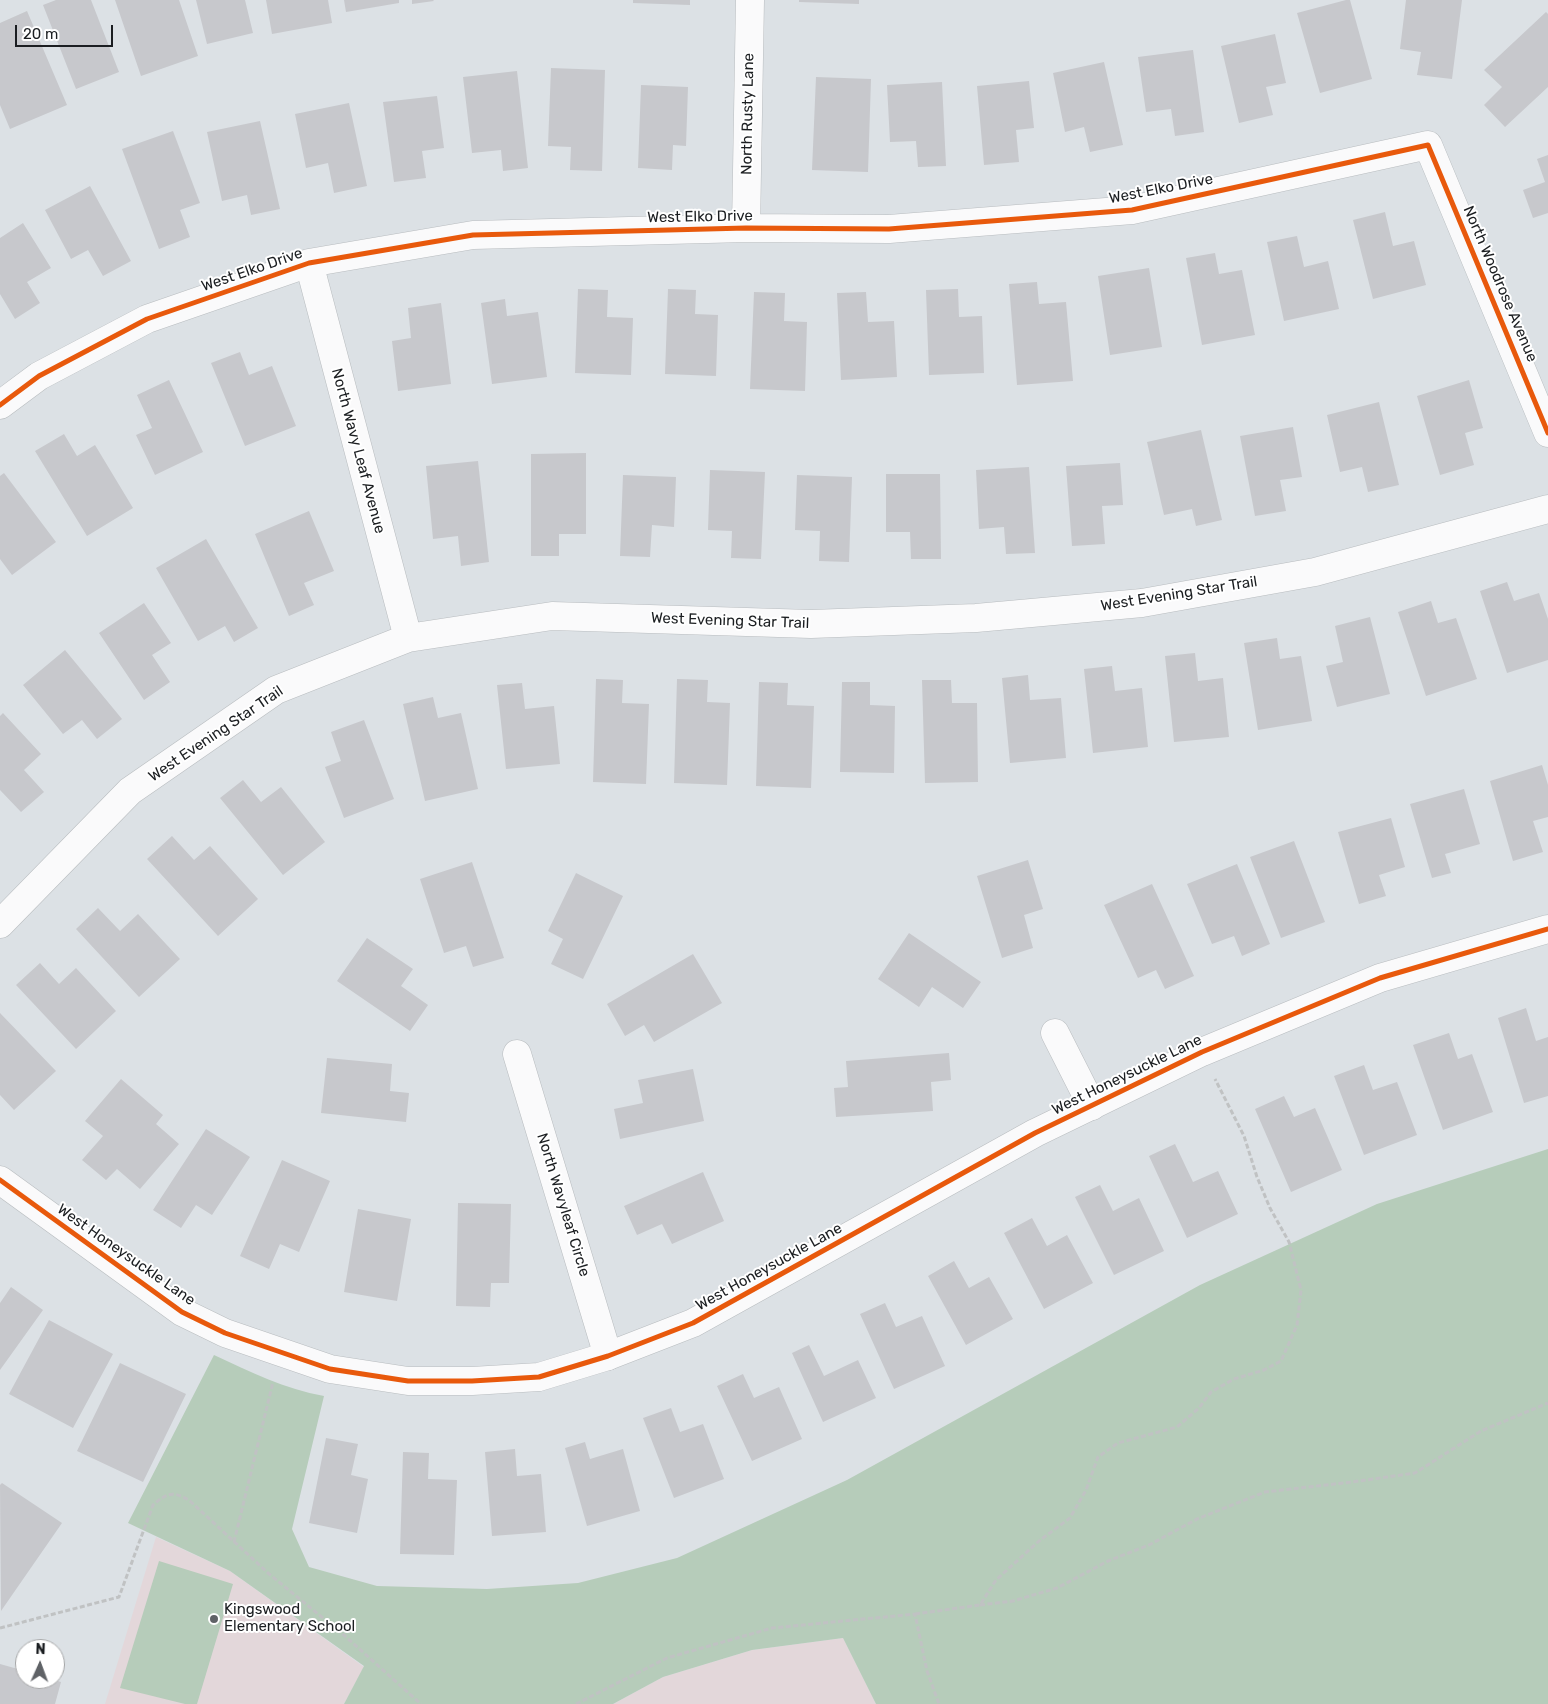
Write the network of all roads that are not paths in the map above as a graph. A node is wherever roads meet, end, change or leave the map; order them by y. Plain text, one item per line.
1 (750, 0) edge
2 (1428, 145) joint
3 (746, 228) junction
4 (308, 263) junction
5 (0, 405) edge
6 (1548, 433) edge
7 (1548, 509) edge
8 (408, 638) junction
9 (0, 924) edge
10 (1548, 929) edge
11 (1055, 1033) dead end
12 (517, 1054) dead end
13 (1092, 1106) junction
14 (0, 1180) edge
15 (608, 1356) junction

1 - 3 street, North Rusty Lane
2 - 3 street, West Elko Drive
2 - 6 street, North Woodrose Avenue
3 - 4 street, West Elko Drive
4 - 5 street, West Elko Drive
4 - 8 street, North Wavy Leaf Avenue
7 - 8 street, West Evening Star Trail
8 - 9 street, West Evening Star Trail
10 - 13 street, West Honeysuckle Lane
11 - 13 street, West Honeysuckle Lane
12 - 15 street, North Wavyleaf Circle
13 - 15 street, West Honeysuckle Lane
14 - 15 street, West Honeysuckle Lane

